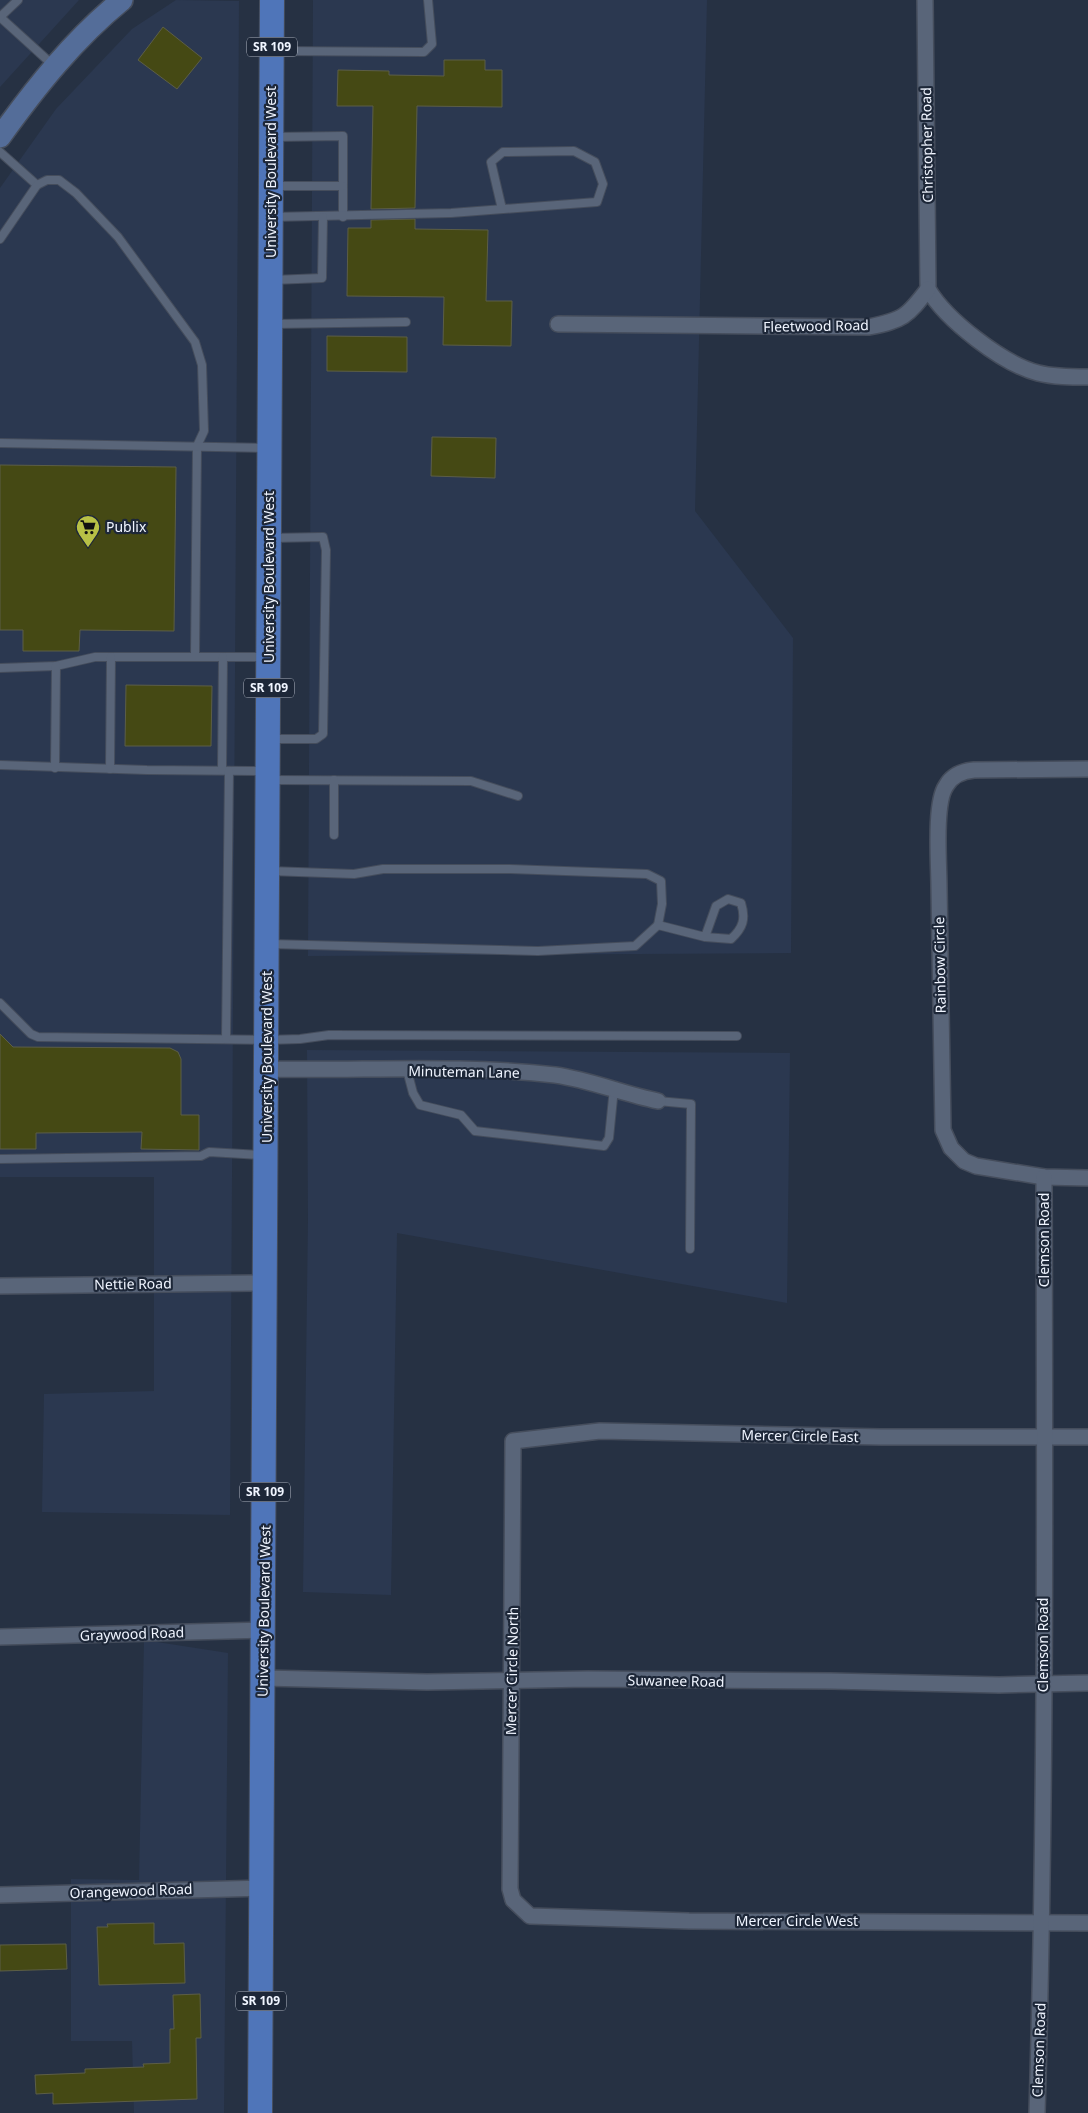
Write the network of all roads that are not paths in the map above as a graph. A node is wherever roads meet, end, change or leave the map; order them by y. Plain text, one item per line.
1 (122, 0) edge
2 (272, 0) edge
3 (428, 0) edge
4 (925, 0) edge
5 (13, 1) edge
6 (0, 17) edge
7 (272, 51) junction
8 (54, 66) junction
9 (0, 137) edge
10 (271, 137) junction
11 (0, 152) edge
12 (37, 185) junction
13 (271, 186) junction
14 (343, 186) junction
15 (502, 209) junction
16 (270, 217) junction
17 (323, 217) junction
18 (343, 217) junction
19 (0, 239) edge
20 (270, 280) junction
21 (928, 289) junction
22 (406, 322) dead end
23 (270, 324) junction
24 (558, 324) dead end
25 (1088, 377) edge
26 (0, 443) edge
27 (197, 446) junction
28 (270, 448) junction
29 (270, 538) junction
30 (110, 656) junction
31 (195, 657) junction
32 (223, 657) junction
33 (269, 657) junction
34 (56, 666) junction
35 (0, 668) edge
36 (269, 739) junction
37 (0, 765) edge
38 (55, 768) junction
39 (110, 769) junction
40 (1088, 770) edge
41 (225, 771) junction
42 (268, 775) junction
43 (334, 780) junction
44 (518, 796) dead end
45 (334, 835) dead end
46 (268, 872) junction
47 (658, 926) junction
48 (705, 937) junction
49 (268, 944) junction
50 (0, 1003) edge
51 (737, 1036) dead end
52 (226, 1039) junction
53 (267, 1040) junction
54 (267, 1069) junction
55 (407, 1070) junction
56 (614, 1088) junction
57 (658, 1101) joint
58 (267, 1155) junction
59 (0, 1160) edge
60 (1044, 1177) junction
61 (1088, 1178) edge
62 (690, 1249) dead end
63 (266, 1283) junction
64 (0, 1286) edge
65 (1045, 1436) junction
66 (1088, 1437) edge
67 (514, 1441) joint
68 (265, 1630) junction
69 (0, 1637) edge
70 (264, 1678) junction
71 (512, 1680) junction
72 (1088, 1683) edge
73 (1043, 1684) junction
74 (262, 1888) junction
75 (0, 1895) edge
76 (513, 1900) joint
77 (1088, 1922) edge
78 (1041, 1923) junction
79 (260, 2113) edge
80 (1038, 2113) edge

1 - 8 main road
2 - 7 main road, University Boulevard West / SR 109
3 - 7 lane
4 - 21 street, Christopher Road
5 - 6 lane
6 - 8 lane
7 - 10 main road, University Boulevard West / SR 109
8 - 9 main road
10 - 13 main road, University Boulevard West / SR 109
10 - 14 lane
11 - 12 lane
12 - 19 lane
12 - 27 lane
13 - 14 lane
13 - 16 main road, University Boulevard West / SR 109
14 - 18 lane
15 - 15 lane
15 - 18 lane
16 - 17 lane
16 - 20 main road, University Boulevard West / SR 109
17 - 18 lane
17 - 20 lane
20 - 23 main road, University Boulevard West / SR 109
21 - 24 street, Fleetwood Road
21 - 25 street
22 - 23 lane
23 - 28 main road, University Boulevard West / SR 109
26 - 27 lane
27 - 28 lane
27 - 31 lane
28 - 29 main road, University Boulevard West / SR 109
29 - 33 main road, University Boulevard West / SR 109
29 - 36 lane
30 - 31 lane
30 - 34 lane
30 - 39 lane
31 - 32 lane
32 - 33 lane
32 - 41 lane
33 - 36 main road, University Boulevard West / SR 109
34 - 35 lane
34 - 38 lane
36 - 42 main road, University Boulevard West / SR 109
37 - 38 lane
38 - 39 lane
39 - 41 lane
40 - 60 street, Rainbow Circle
41 - 42 lane
41 - 52 lane
42 - 43 lane
42 - 46 main road, University Boulevard West / SR 109
43 - 44 lane
43 - 45 lane
46 - 47 lane
46 - 49 main road, University Boulevard West / SR 109
47 - 48 lane
47 - 49 lane
48 - 48 lane
49 - 53 main road, University Boulevard West / SR 109
50 - 52 lane
51 - 53 lane
52 - 53 lane
53 - 54 main road, University Boulevard West / SR 109
54 - 55 street, Minuteman Lane
54 - 58 main road, University Boulevard West / SR 109
55 - 56 street, Minuteman Lane
55 - 56 lane
56 - 57 street, Minuteman Lane
57 - 62 lane
58 - 59 lane
58 - 63 main road, University Boulevard West / SR 109
60 - 61 street, Rainbow Circle
60 - 65 street, Clemson Road
63 - 64 street, Nettie Road
63 - 68 main road, University Boulevard West / SR 109
65 - 66 street, Mercer Circle East
65 - 67 street, Mercer Circle East
65 - 73 street, Clemson Road
67 - 71 street, Mercer Circle North
68 - 69 street, Graywood Road
68 - 70 main road, University Boulevard West / SR 109
70 - 71 street, Suwanee Road
70 - 74 main road, University Boulevard West / SR 109
71 - 73 street, Suwanee Road
71 - 76 street, Mercer Circle North
72 - 73 street, Suwanee Road
73 - 78 street, Clemson Road
74 - 75 street, Orangewood Road
74 - 79 main road, University Boulevard West / SR 109
76 - 78 street, Mercer Circle West
77 - 78 street, Mercer Circle West
78 - 80 street, Clemson Road

